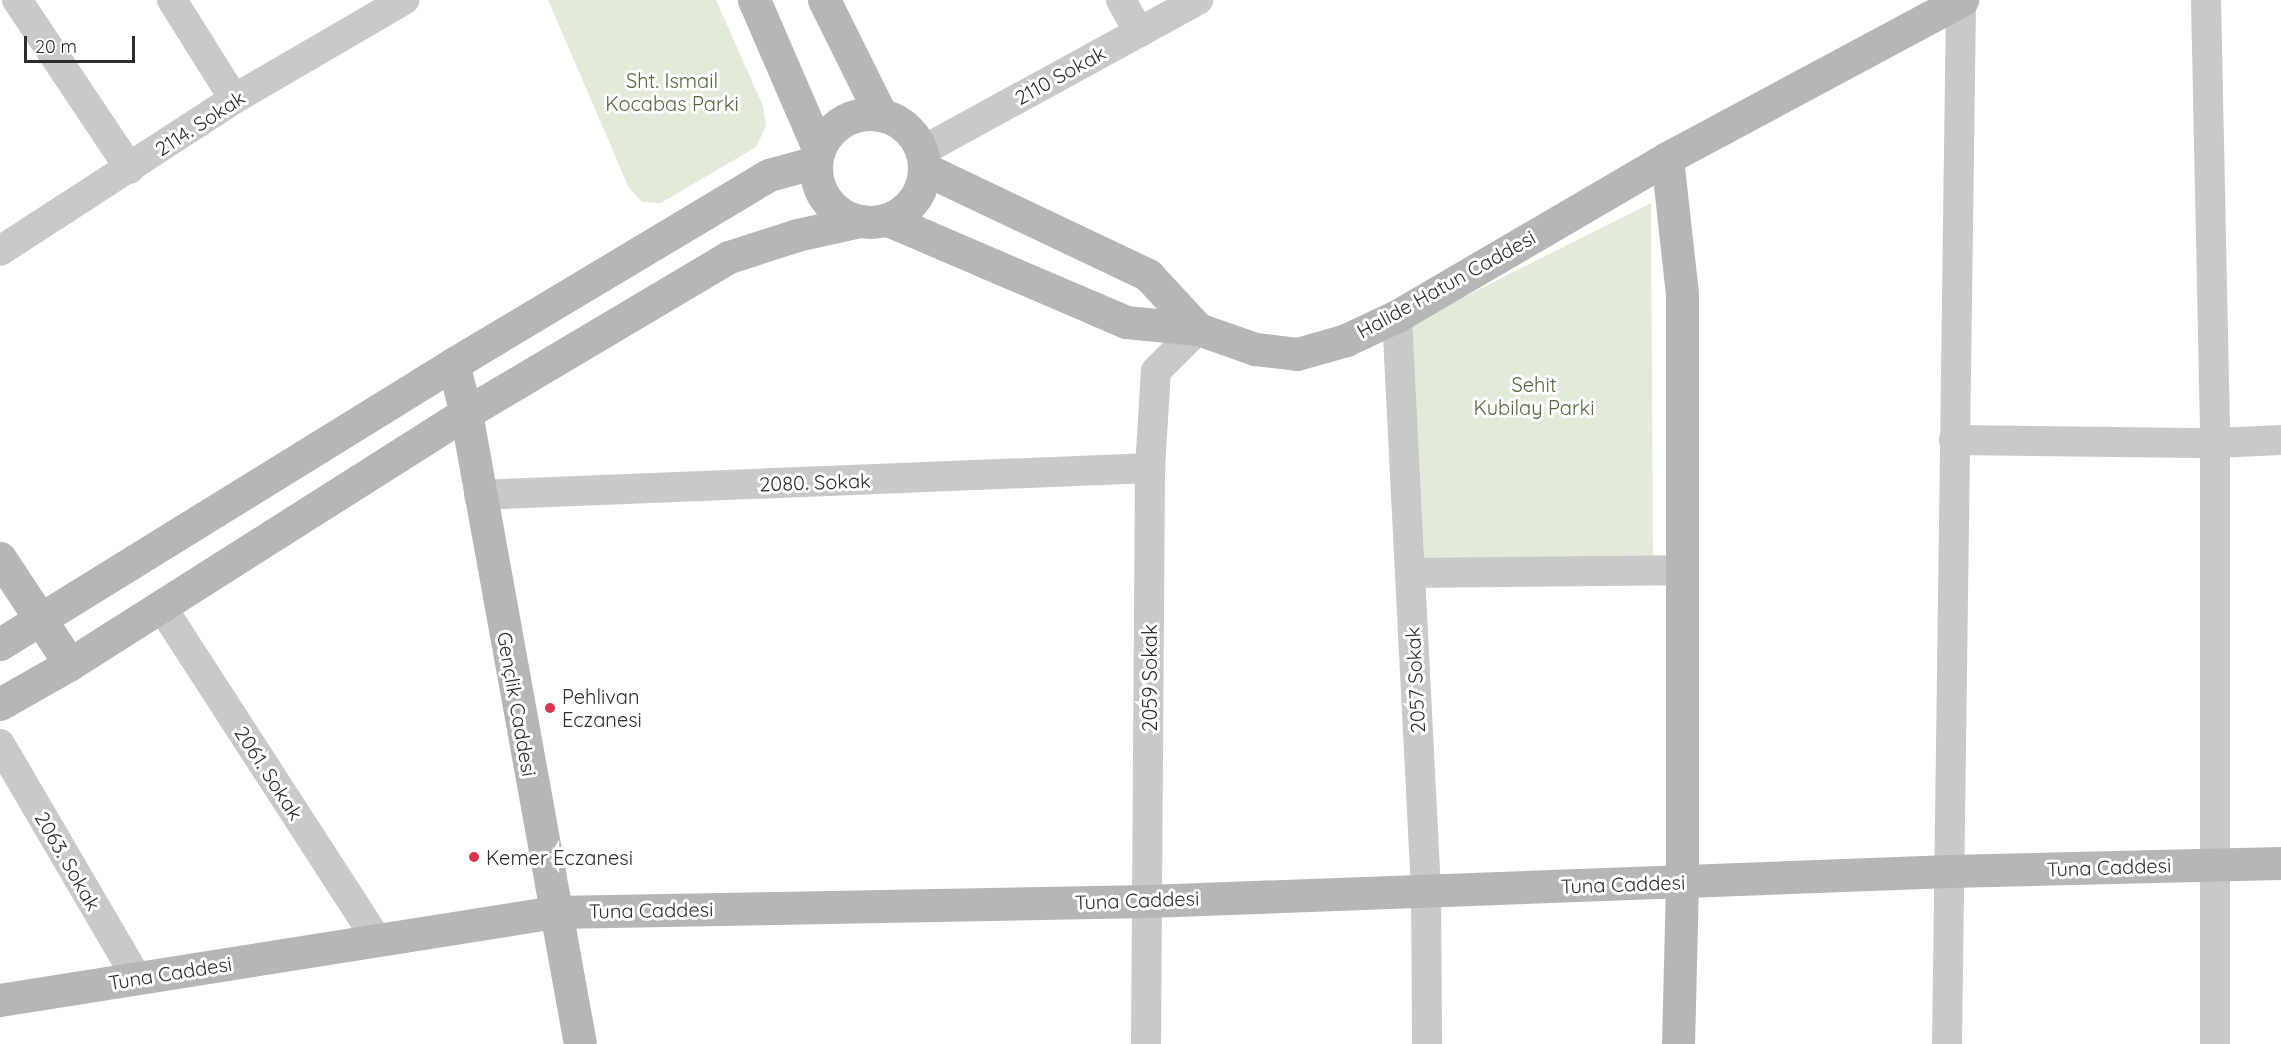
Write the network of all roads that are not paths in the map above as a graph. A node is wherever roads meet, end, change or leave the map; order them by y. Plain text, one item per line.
1 (17, 0) edge
2 (171, 0) edge
3 (754, 0) edge
4 (824, 0) edge
5 (1121, 0) edge
6 (1198, 0) edge
7 (1962, 0) edge
8 (2206, 0) edge
9 (388, 3) edge
10 (1139, 32) junction
11 (234, 99) junction
12 (881, 115) junction
13 (818, 156) junction
14 (1667, 158) junction
15 (923, 160) junction
16 (130, 169) junction
17 (874, 220) junction
18 (0, 251) edge
19 (1396, 316) junction
20 (1198, 329) junction
21 (453, 364) junction
22 (466, 413) junction
23 (2281, 440) edge
24 (1954, 441) junction
25 (2215, 443) junction
26 (1150, 468) junction
27 (479, 495) junction
28 (0, 558) edge
29 (1682, 570) junction
30 (1410, 573) junction
31 (161, 606) junction
32 (41, 620) junction
33 (0, 644) edge
34 (70, 664) junction
35 (0, 704) edge
36 (0, 744) edge
37 (2281, 863) edge
38 (2216, 864) junction
39 (1949, 871) junction
40 (1682, 882) junction
41 (1426, 890) junction
42 (1148, 901) junction
43 (555, 912) junction
44 (377, 940) junction
45 (137, 978) junction
46 (0, 1000) edge
47 (580, 1044) edge
48 (1146, 1044) edge
49 (1427, 1044) edge
50 (1678, 1044) edge
51 (1947, 1044) edge
52 (2215, 1044) edge

1 - 16 street
2 - 11 street
3 - 13 street
4 - 12 street
5 - 10 street
6 - 10 street, 2110 Sokak
7 - 14 street, Halide Hatun Caddesi
7 - 24 street
8 - 25 street
9 - 11 street, 2114. Sokak
10 - 15 street, 2110 Sokak
11 - 16 street, 2114. Sokak
12 - 13 street
12 - 15 street
13 - 17 street
13 - 21 street
14 - 19 street, Halide Hatun Caddesi
14 - 29 street
15 - 17 street
15 - 20 street, Halide Hatun Caddesi
16 - 18 street, 2114. Sokak
17 - 20 street
17 - 22 street
19 - 20 street, Halide Hatun Caddesi
19 - 30 street, 2057 Sokak
20 - 26 street, 2059 Sokak
21 - 22 street, Gençlik Caddesi
21 - 32 street
22 - 27 street, Gençlik Caddesi
22 - 31 street
23 - 25 street
24 - 25 street
24 - 39 street
25 - 38 street
26 - 27 street, 2080. Sokak
26 - 42 street, 2059 Sokak
27 - 43 street, Gençlik Caddesi
28 - 32 street
29 - 30 street
29 - 40 street
30 - 41 street, 2057 Sokak
31 - 34 street
31 - 44 street, 2061. Sokak
32 - 33 street
32 - 34 street
34 - 35 street
36 - 45 street, 2063. Sokak
37 - 38 street, Tuna Caddesi
38 - 39 street, Tuna Caddesi
38 - 52 street
39 - 40 street, Tuna Caddesi
39 - 51 street
40 - 41 street, Tuna Caddesi
40 - 50 street
41 - 42 street, Tuna Caddesi
41 - 49 street, 2057 Sokak
42 - 43 street, Tuna Caddesi
42 - 48 street, 2059 Sokak
43 - 44 street, Tuna Caddesi
43 - 47 street, Gençlik Caddesi
44 - 45 street, Tuna Caddesi
45 - 46 street, Tuna Caddesi

